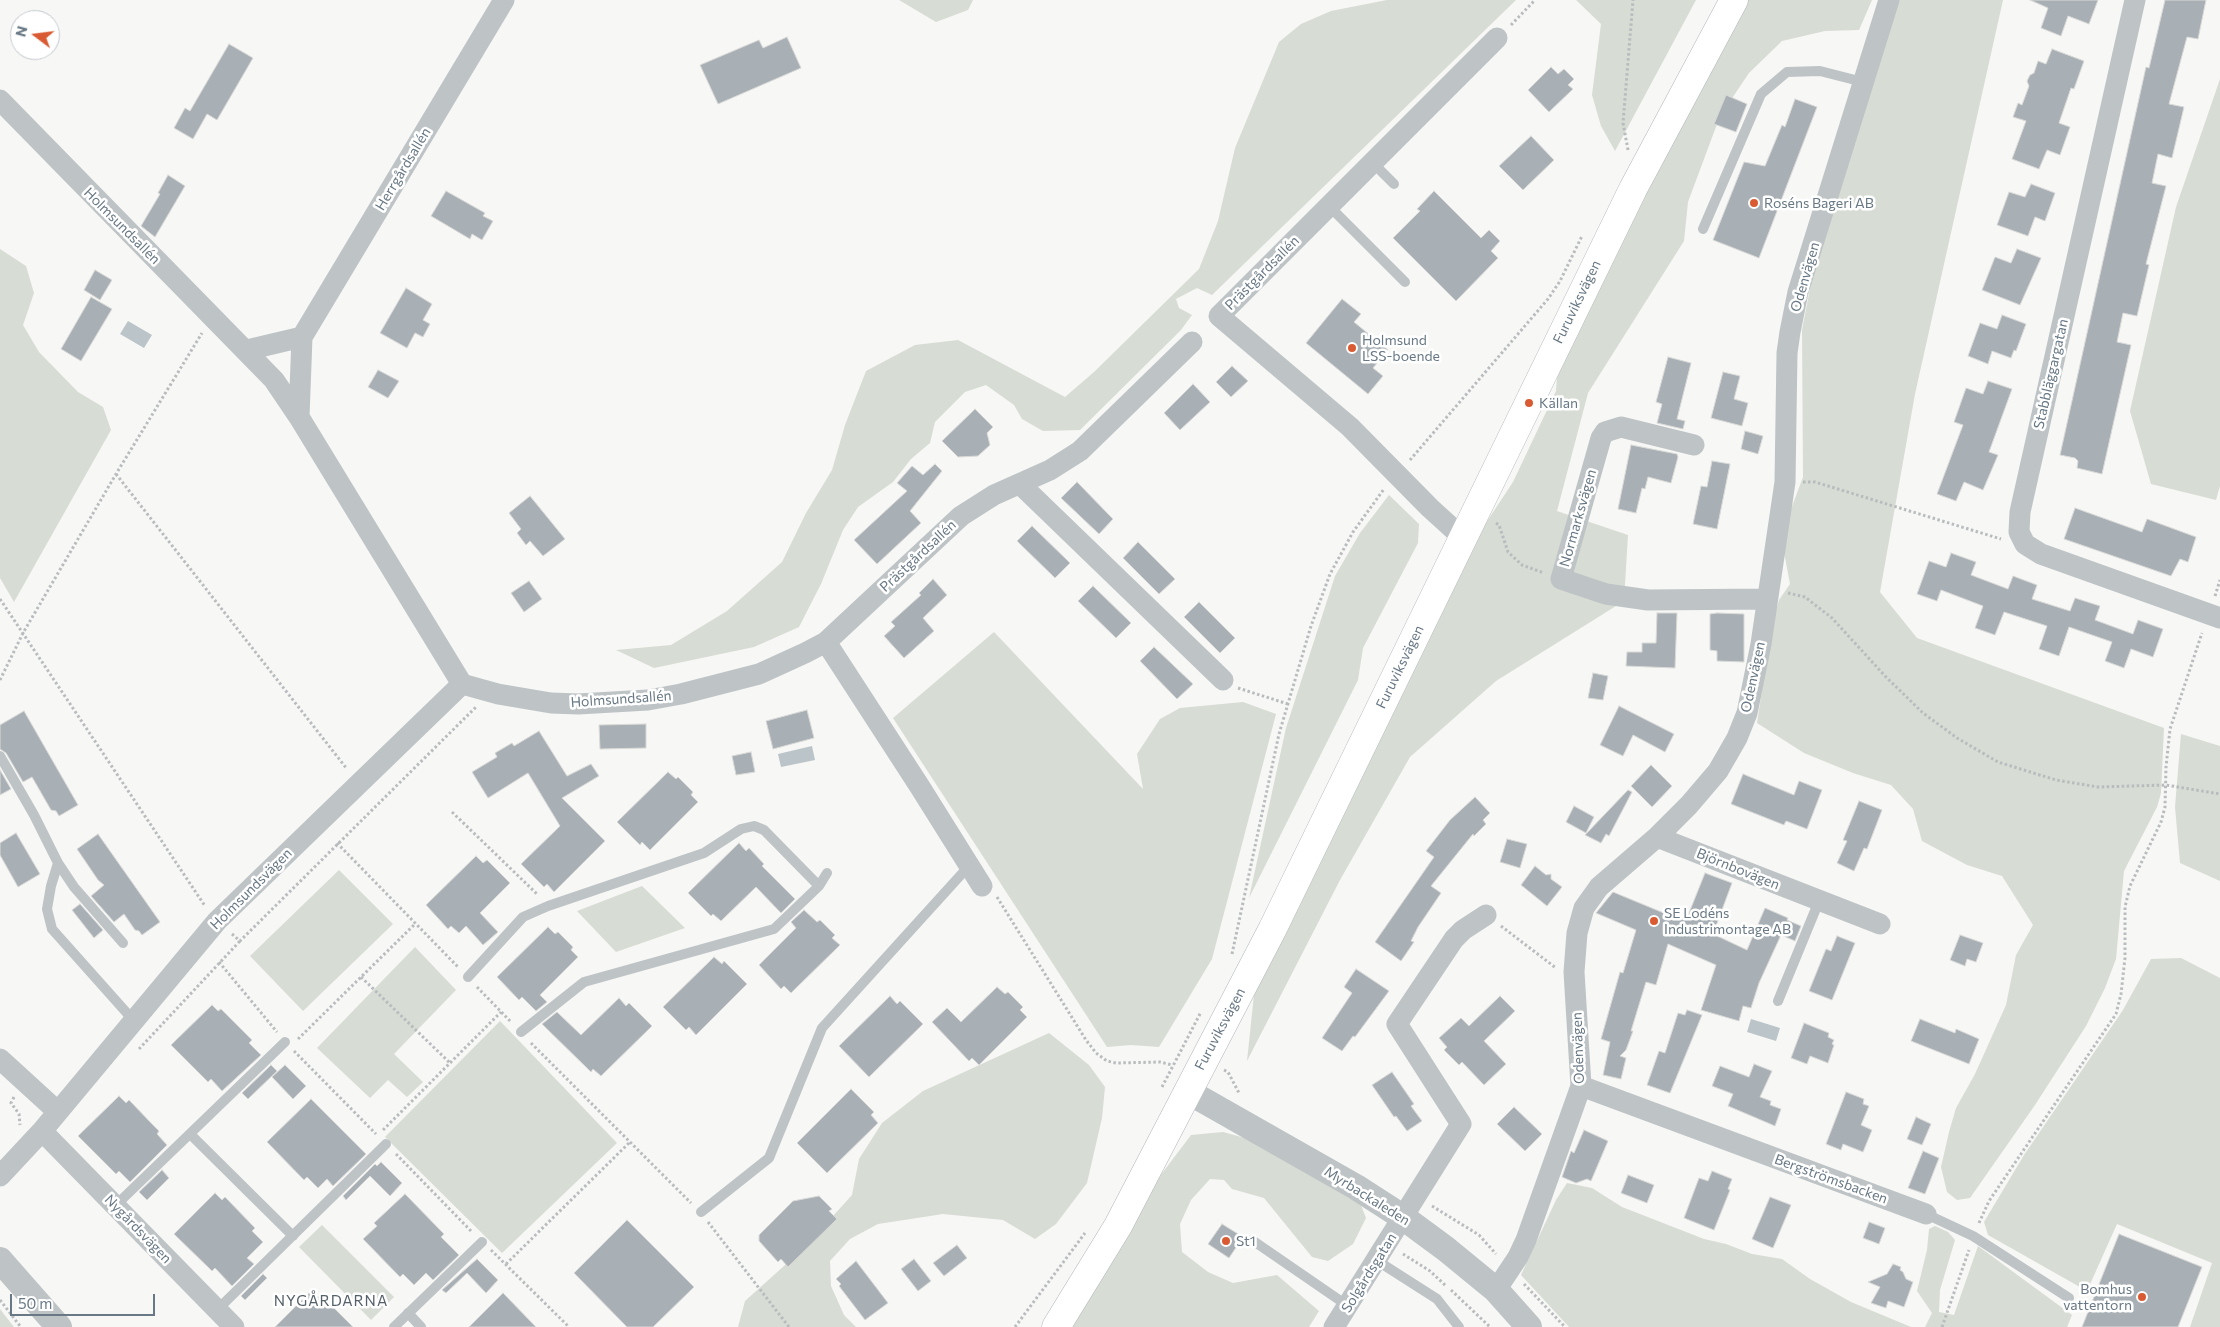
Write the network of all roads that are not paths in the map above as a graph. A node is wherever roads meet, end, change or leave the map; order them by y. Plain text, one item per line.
1 (504, 0) edge
2 (1734, 0) edge
3 (1889, 0) edge
4 (2135, 0) edge
5 (1497, 38) road end
6 (1863, 82) junction
7 (0, 100) edge
8 (1373, 163) junction
9 (1394, 184) dead end
10 (1329, 206) junction
11 (1703, 229) dead end
12 (1405, 282) dead end
13 (302, 337) junction
14 (1192, 342) dead end
15 (247, 350) junction
16 (299, 417) junction
17 (1694, 445) dead end
18 (1020, 484) junction
19 (1463, 538) junction
20 (1766, 599) junction
21 (2214, 616) edge
22 (826, 642) junction
23 (1223, 680) road end
24 (462, 684) junction
25 (0, 756) edge
26 (1657, 837) junction
27 (58, 863) junction
28 (968, 867) junction
29 (827, 873) dead end
30 (819, 886) junction
31 (982, 886) road end
32 (1819, 901) junction
33 (1486, 915) road end
34 (1880, 924) dead end
35 (123, 943) dead end
36 (468, 977) road end
37 (1778, 1001) dead end
38 (134, 1021) junction
39 (520, 1032) road end
40 (288, 1044) road end
41 (0, 1059) edge
42 (1581, 1086) junction
43 (1187, 1091) junction
44 (58, 1112) junction
45 (42, 1131) junction
46 (190, 1134) junction
47 (386, 1144) road end
48 (0, 1176) edge
49 (115, 1206) junction
50 (701, 1212) road end
51 (1926, 1214) joint
52 (1404, 1218) junction
53 (293, 1236) junction
54 (1252, 1240) dead end
55 (482, 1242) road end
56 (0, 1260) edge
57 (1376, 1260) junction
58 (1496, 1290) junction
59 (2069, 1298) dead end
60 (1348, 1306) junction
61 (217, 1310) junction
62 (408, 1313) junction
63 (59, 1327) edge
64 (234, 1327) edge
65 (394, 1327) edge
66 (421, 1327) edge
67 (1056, 1327) edge
68 (1334, 1327) edge
69 (1458, 1327) edge
70 (1529, 1327) edge

1 - 13 street, Herrgårdsallén
2 - 19 main road, Furuviksvägen
3 - 6 street, Odenvägen
4 - 21 street, Stabbläggargatan
5 - 8 street, Prästgårdsallén
6 - 11 lane
6 - 20 street, Odenvägen
7 - 15 street, Holmsundsallén
8 - 9 lane
8 - 10 street, Prästgårdsallén
10 - 12 lane
10 - 19 street, Prästgårdsallén
13 - 15 street
13 - 16 street
14 - 18 street, Prästgårdsallén
15 - 16 street, Holmsundsallén
16 - 24 street, Holmsundsallén
17 - 20 street, Normarksvägen
18 - 22 street, Prästgårdsallén
18 - 23 street
19 - 43 main road, Furuviksvägen
20 - 26 street, Odenvägen
22 - 24 street, Holmsundsallén
22 - 28 street
24 - 38 street, Holmsundsvägen
25 - 27 lane
26 - 32 street, Björnbovägen
26 - 42 street, Odenvägen
27 - 35 lane
27 - 38 lane
28 - 31 street
28 - 50 lane
29 - 30 lane
30 - 36 lane
30 - 39 lane
32 - 34 street, Björnbovägen
32 - 37 lane
33 - 52 street, Solgårdsgatan
38 - 44 street, Holmsundsvägen
40 - 46 lane
41 - 44 street
42 - 51 street, Bergströmsbacken
42 - 58 street, Odenvägen
43 - 52 street, Myrbackaleden
43 - 67 main road, Furuviksvägen
44 - 45 street, Holmsundsvägen
45 - 48 street, Holmsundsvägen
45 - 49 street, Nygårdsvägen
46 - 49 lane
46 - 53 lane
47 - 53 lane
49 - 61 street, Nygårdsvägen
51 - 59 lane, Bergströmsbacken
52 - 57 street, Solgårdsgatan
52 - 58 street, Myrbackaleden
53 - 61 lane
54 - 60 lane
55 - 62 lane
56 - 63 street
57 - 60 street, Solgårdsgatan
57 - 69 lane
58 - 70 street, Myrbackaleden
60 - 68 street, Solgårdsgatan
61 - 64 street, Nygårdsvägen
62 - 65 lane
62 - 66 lane

